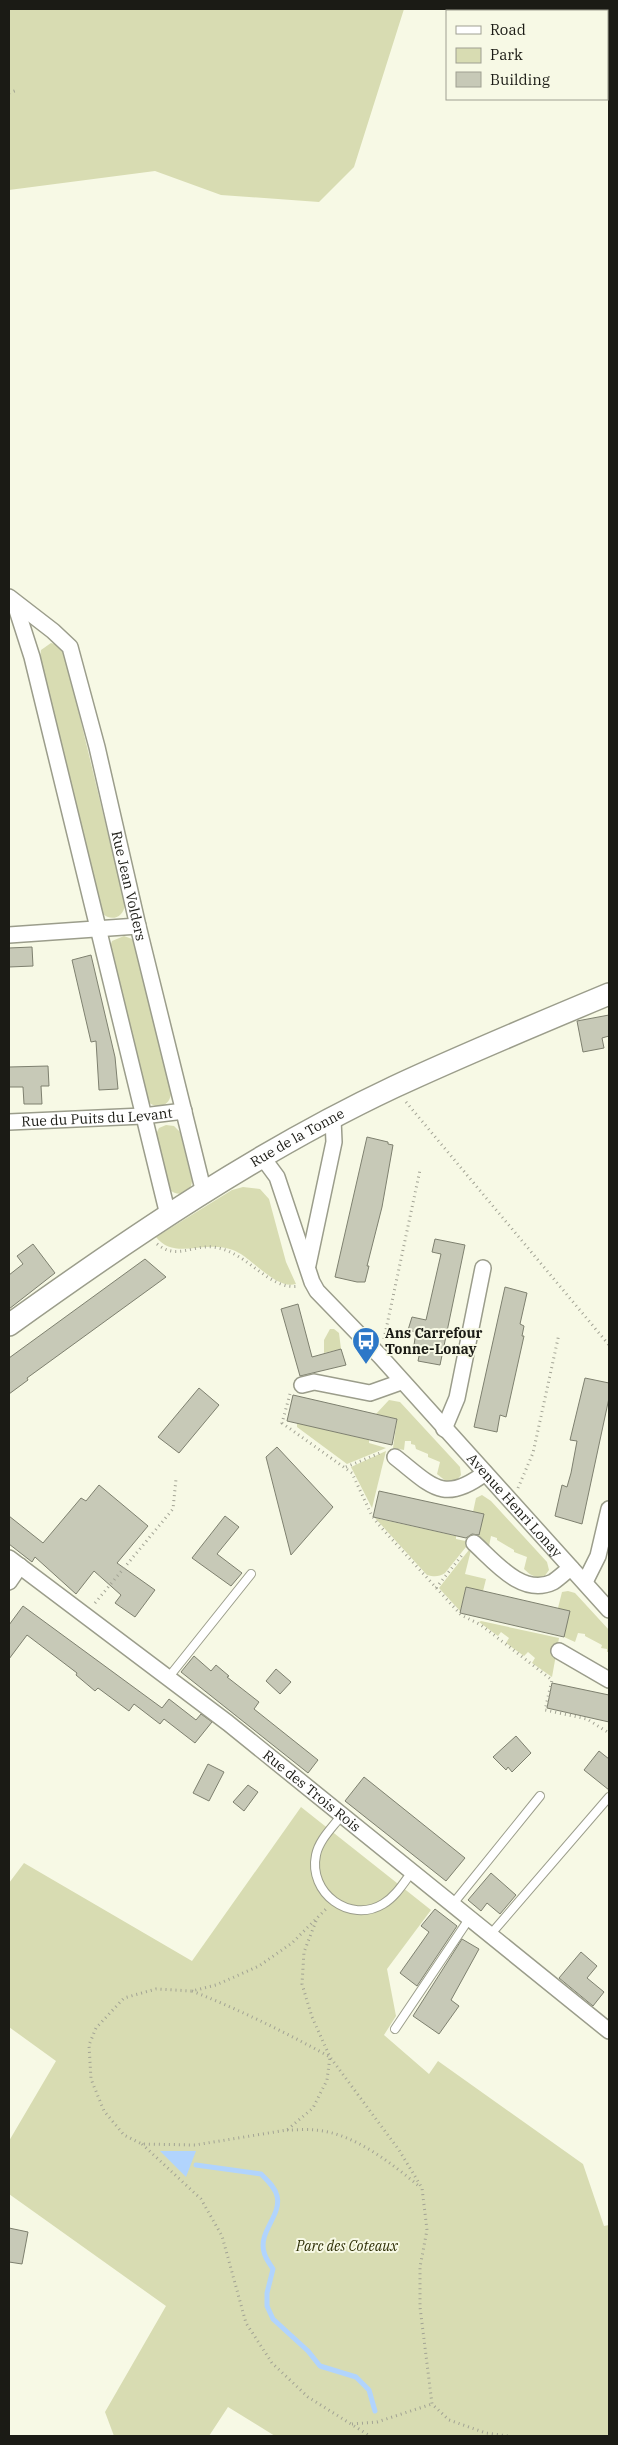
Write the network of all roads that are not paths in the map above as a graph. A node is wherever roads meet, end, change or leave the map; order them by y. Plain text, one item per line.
1 (12, 600) edge
2 (138, 926) junction
3 (98, 929) junction
4 (9, 935) edge
5 (609, 994) edge
6 (184, 1111) junction
7 (143, 1116) junction
8 (333, 1118) junction
9 (9, 1122) edge
10 (263, 1158) junction
11 (204, 1193) junction
12 (168, 1215) junction
13 (308, 1265) junction
14 (483, 1268) dead end
15 (9, 1325) edge
16 (401, 1382) junction
17 (302, 1385) road end
18 (444, 1429) junction
19 (395, 1457) road end
20 (485, 1473) junction
21 (609, 1509) edge
22 (474, 1543) road end
23 (14, 1562) edge
24 (571, 1568) junction
25 (251, 1574) dead end
26 (9, 1582) edge
27 (584, 1582) junction
28 (609, 1610) edge
29 (559, 1651) dead end
30 (168, 1678) junction
31 (609, 1680) edge
32 (540, 1796) dead end
33 (609, 1798) edge
34 (341, 1816) junction
35 (411, 1872) junction
36 (452, 1905) junction
37 (469, 1919) junction
38 (490, 1935) junction
39 (395, 2029) dead end
40 (609, 2031) edge

1 - 2 street, Rue Jean Volders
1 - 3 street, Rue Jean Volders
2 - 3 street
2 - 6 street, Rue Jean Volders
3 - 4 street
3 - 7 street, Rue Jean Volders
5 - 8 street, Rue de la Tonne
6 - 7 street, Rue du Puits du Levant
6 - 11 street, Rue Jean Volders
7 - 9 street, Rue du Puits du Levant
7 - 12 street, Rue Jean Volders
8 - 10 street, Rue de la Tonne
8 - 13 street, Avenue Henri Lonay
10 - 11 street, Rue de la Tonne
10 - 13 street, Avenue Henri Lonay
11 - 12 street, Rue de la Tonne
12 - 15 street, Rue de la Tonne
13 - 16 street, Avenue Henri Lonay
14 - 18 street
16 - 17 street
16 - 18 street, Avenue Henri Lonay
18 - 20 street, Avenue Henri Lonay
19 - 20 street
20 - 24 street, Avenue Henri Lonay
21 - 27 street
22 - 24 street
23 - 26 street
23 - 30 street, Rue des Trois Rois
24 - 27 street, Avenue Henri Lonay
25 - 30 lane
27 - 28 street, Avenue Henri Lonay
29 - 31 street
30 - 34 street, Rue des Trois Rois
32 - 36 lane
33 - 38 lane
34 - 35 street, Rue des Trois Rois
34 - 35 lane
35 - 36 street, Rue des Trois Rois
36 - 37 street, Rue des Trois Rois
37 - 38 street, Rue des Trois Rois
37 - 39 lane
38 - 40 street, Rue des Trois Rois

